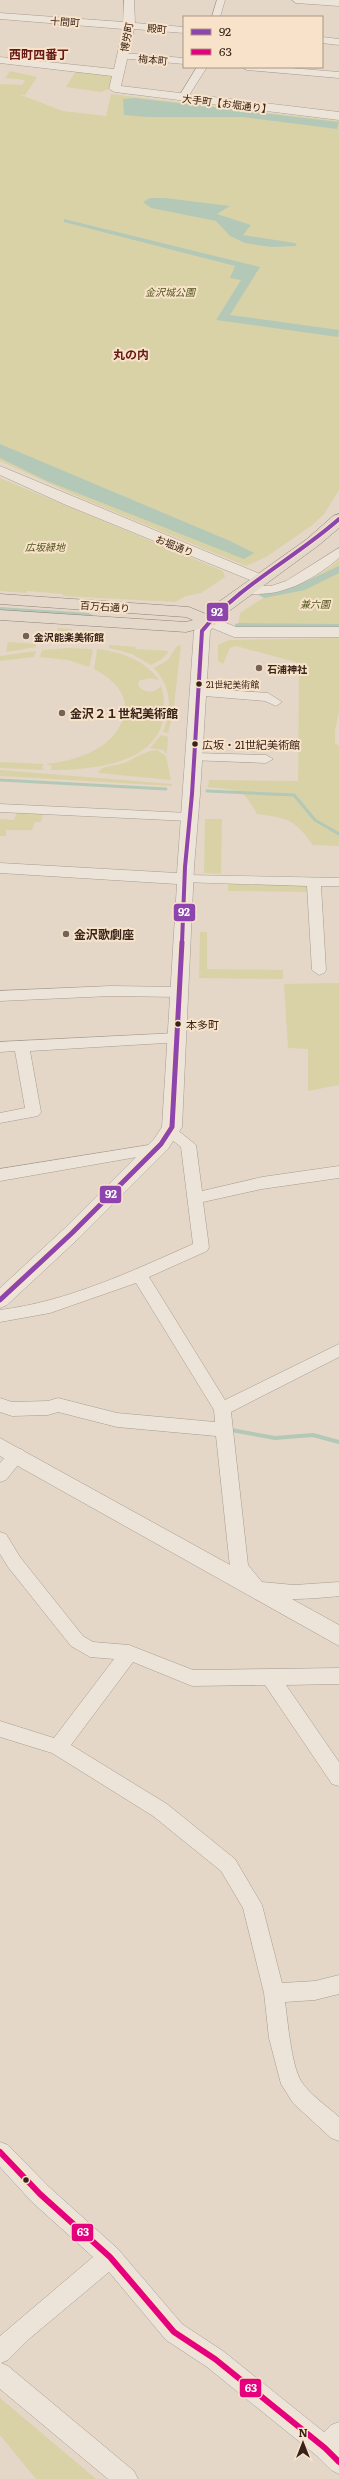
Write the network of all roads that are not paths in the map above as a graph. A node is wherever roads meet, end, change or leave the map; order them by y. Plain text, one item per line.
1 (129, 0) edge
2 (221, 0) edge
3 (296, 0) edge
4 (339, 3) edge
5 (0, 16) edge
6 (216, 16) edge
7 (129, 26) junction
8 (183, 30) edge
9 (323, 40) edge
10 (339, 42) edge
11 (122, 56) junction
12 (0, 60) edge
13 (183, 61) edge
14 (201, 68) edge
15 (258, 68) edge
16 (117, 73) junction
17 (339, 75) edge
18 (115, 91) joint
19 (183, 98) junction
20 (339, 116) edge
21 (0, 470) edge
22 (339, 519) edge
23 (339, 552) edge
24 (260, 579) junction
25 (246, 590) junction
26 (0, 599) edge
27 (0, 615) edge
28 (209, 621) junction
29 (339, 632) edge
30 (198, 692) junction
31 (276, 702) dead end
32 (194, 757) junction
33 (266, 759) dead end
34 (0, 808) edge
35 (189, 817) junction
36 (0, 868) edge
37 (186, 879) junction
38 (314, 882) junction
39 (339, 882) edge
40 (319, 970) dead end
41 (180, 992) junction
42 (0, 996) edge
43 (177, 1038) junction
44 (22, 1046) junction
45 (0, 1047) edge
46 (0, 1118) edge
47 (170, 1132) junction
48 (155, 1149) junction
49 (339, 1172) edge
50 (0, 1175) edge
51 (195, 1198) junction
52 (139, 1274) junction
53 (0, 1300) edge
54 (0, 1316) edge
55 (339, 1350) edge
56 (0, 1405) edge
57 (222, 1409) junction
58 (224, 1430) junction
59 (8, 1450) edge
60 (0, 1475) edge
61 (0, 1539) edge
62 (257, 1589) junction
63 (339, 1589) edge
64 (339, 1636) edge
65 (129, 1653) junction
66 (339, 1676) edge
67 (270, 1677) junction
68 (0, 1729) edge
69 (58, 1747) junction
70 (339, 1778) edge
71 (339, 1984) edge
72 (274, 1993) junction
73 (339, 2131) edge
74 (0, 2154) edge
75 (110, 2257) junction
76 (0, 2352) edge
77 (0, 2374) edge
78 (334, 2448) edge
79 (126, 2479) edge

1 - 7 street, 博労町
2 - 6 street
3 - 4 street
5 - 7 street, 十間町
7 - 8 street, 殿町
7 - 11 street, 博労町
9 - 10 street
11 - 13 street, 梅本町
11 - 16 street, 博労町
12 - 16 street
14 - 19 street
15 - 17 street
16 - 18 street, 博労町
18 - 19 street, 大手町【お堀通り】
19 - 20 street, 大手町【お堀通り】
21 - 24 street, お堀通り
22 - 24 main road
23 - 25 street
24 - 25 main road
25 - 28 main road
26 - 28 main road, 百万石通り
27 - 28 main road, 百万石通り
28 - 29 street, 百万石通り
28 - 30 street
30 - 31 street
30 - 32 street
32 - 33 street
32 - 35 street
34 - 35 street
35 - 37 street
36 - 37 street
37 - 38 street
37 - 41 street
38 - 39 street
38 - 40 street
41 - 42 street
41 - 43 street
43 - 44 street
43 - 47 street
44 - 45 street
44 - 46 street
47 - 48 street
47 - 51 street
48 - 50 street
48 - 53 street
49 - 51 street
51 - 52 street
52 - 54 street
52 - 57 street
55 - 57 street
56 - 58 street
57 - 58 street
58 - 62 street
59 - 60 street
59 - 62 street
61 - 65 street
62 - 63 street
62 - 64 street
65 - 67 street
65 - 69 street
66 - 67 street
67 - 70 street
68 - 69 street
69 - 72 street
71 - 72 street
72 - 73 street
74 - 75 street
75 - 76 street
75 - 78 street
77 - 79 street

